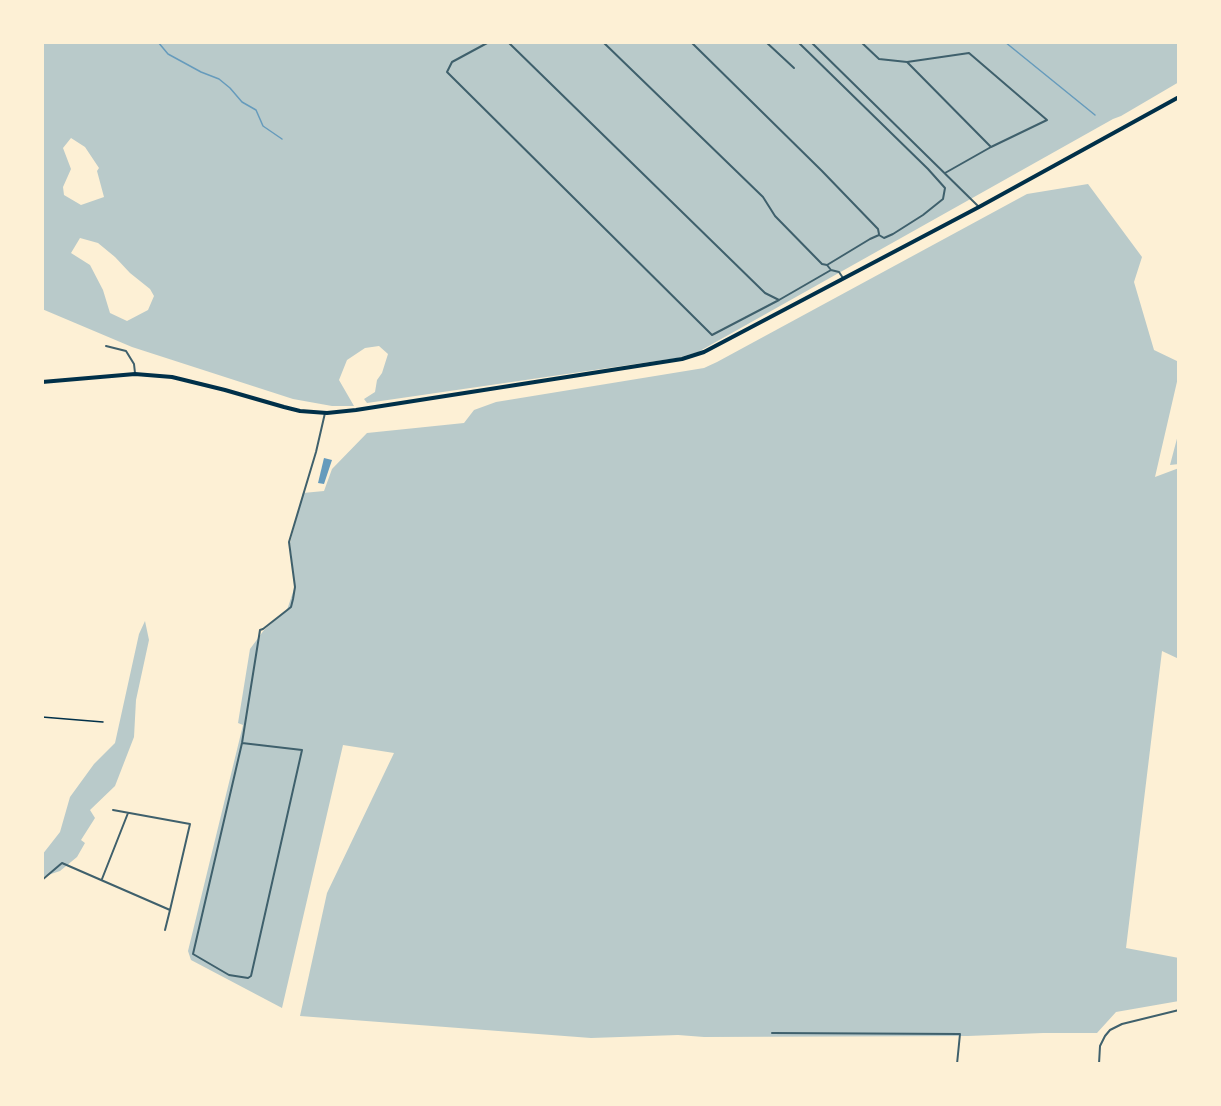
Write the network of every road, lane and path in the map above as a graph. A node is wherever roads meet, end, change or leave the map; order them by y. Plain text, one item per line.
1 (489, 42) edge
2 (508, 42) edge
3 (603, 42) edge
4 (691, 42) edge
5 (766, 42) edge
6 (798, 42) edge
7 (811, 42) edge
8 (861, 42) edge
9 (907, 62) junction
10 (794, 68) dead end
11 (1179, 97) edge
12 (991, 147) junction
13 (945, 173) junction
14 (979, 207) junction
15 (879, 235) junction
16 (827, 265) junction
17 (831, 270) junction
18 (843, 278) junction
19 (778, 300) junction
20 (106, 346) dead end
21 (135, 374) junction
22 (42, 382) edge
23 (325, 412) junction
24 (42, 717) edge
25 (103, 722) dead end
26 (242, 743) junction
27 (113, 810) dead end
28 (128, 813) junction
29 (102, 879) junction
30 (42, 880) edge
31 (170, 910) junction
32 (165, 930) dead end
33 (1179, 1010) edge
34 (772, 1033) dead end
35 (957, 1064) edge
36 (1099, 1064) edge

1 - 19 street
2 - 19 street
3 - 16 street
4 - 15 street
5 - 10 street
6 - 15 street
7 - 13 street
8 - 9 street
9 - 12 street
9 - 12 street
11 - 14 main road
12 - 13 street
13 - 14 street
14 - 18 main road
15 - 16 street
16 - 17 street
17 - 18 street
17 - 19 street
18 - 23 main road
20 - 21 street
21 - 22 main road
21 - 23 main road
23 - 26 street
24 - 25 path
26 - 26 street
27 - 28 street
28 - 29 street
28 - 31 street
29 - 30 street
29 - 31 street
31 - 32 street
33 - 36 street
34 - 35 street

